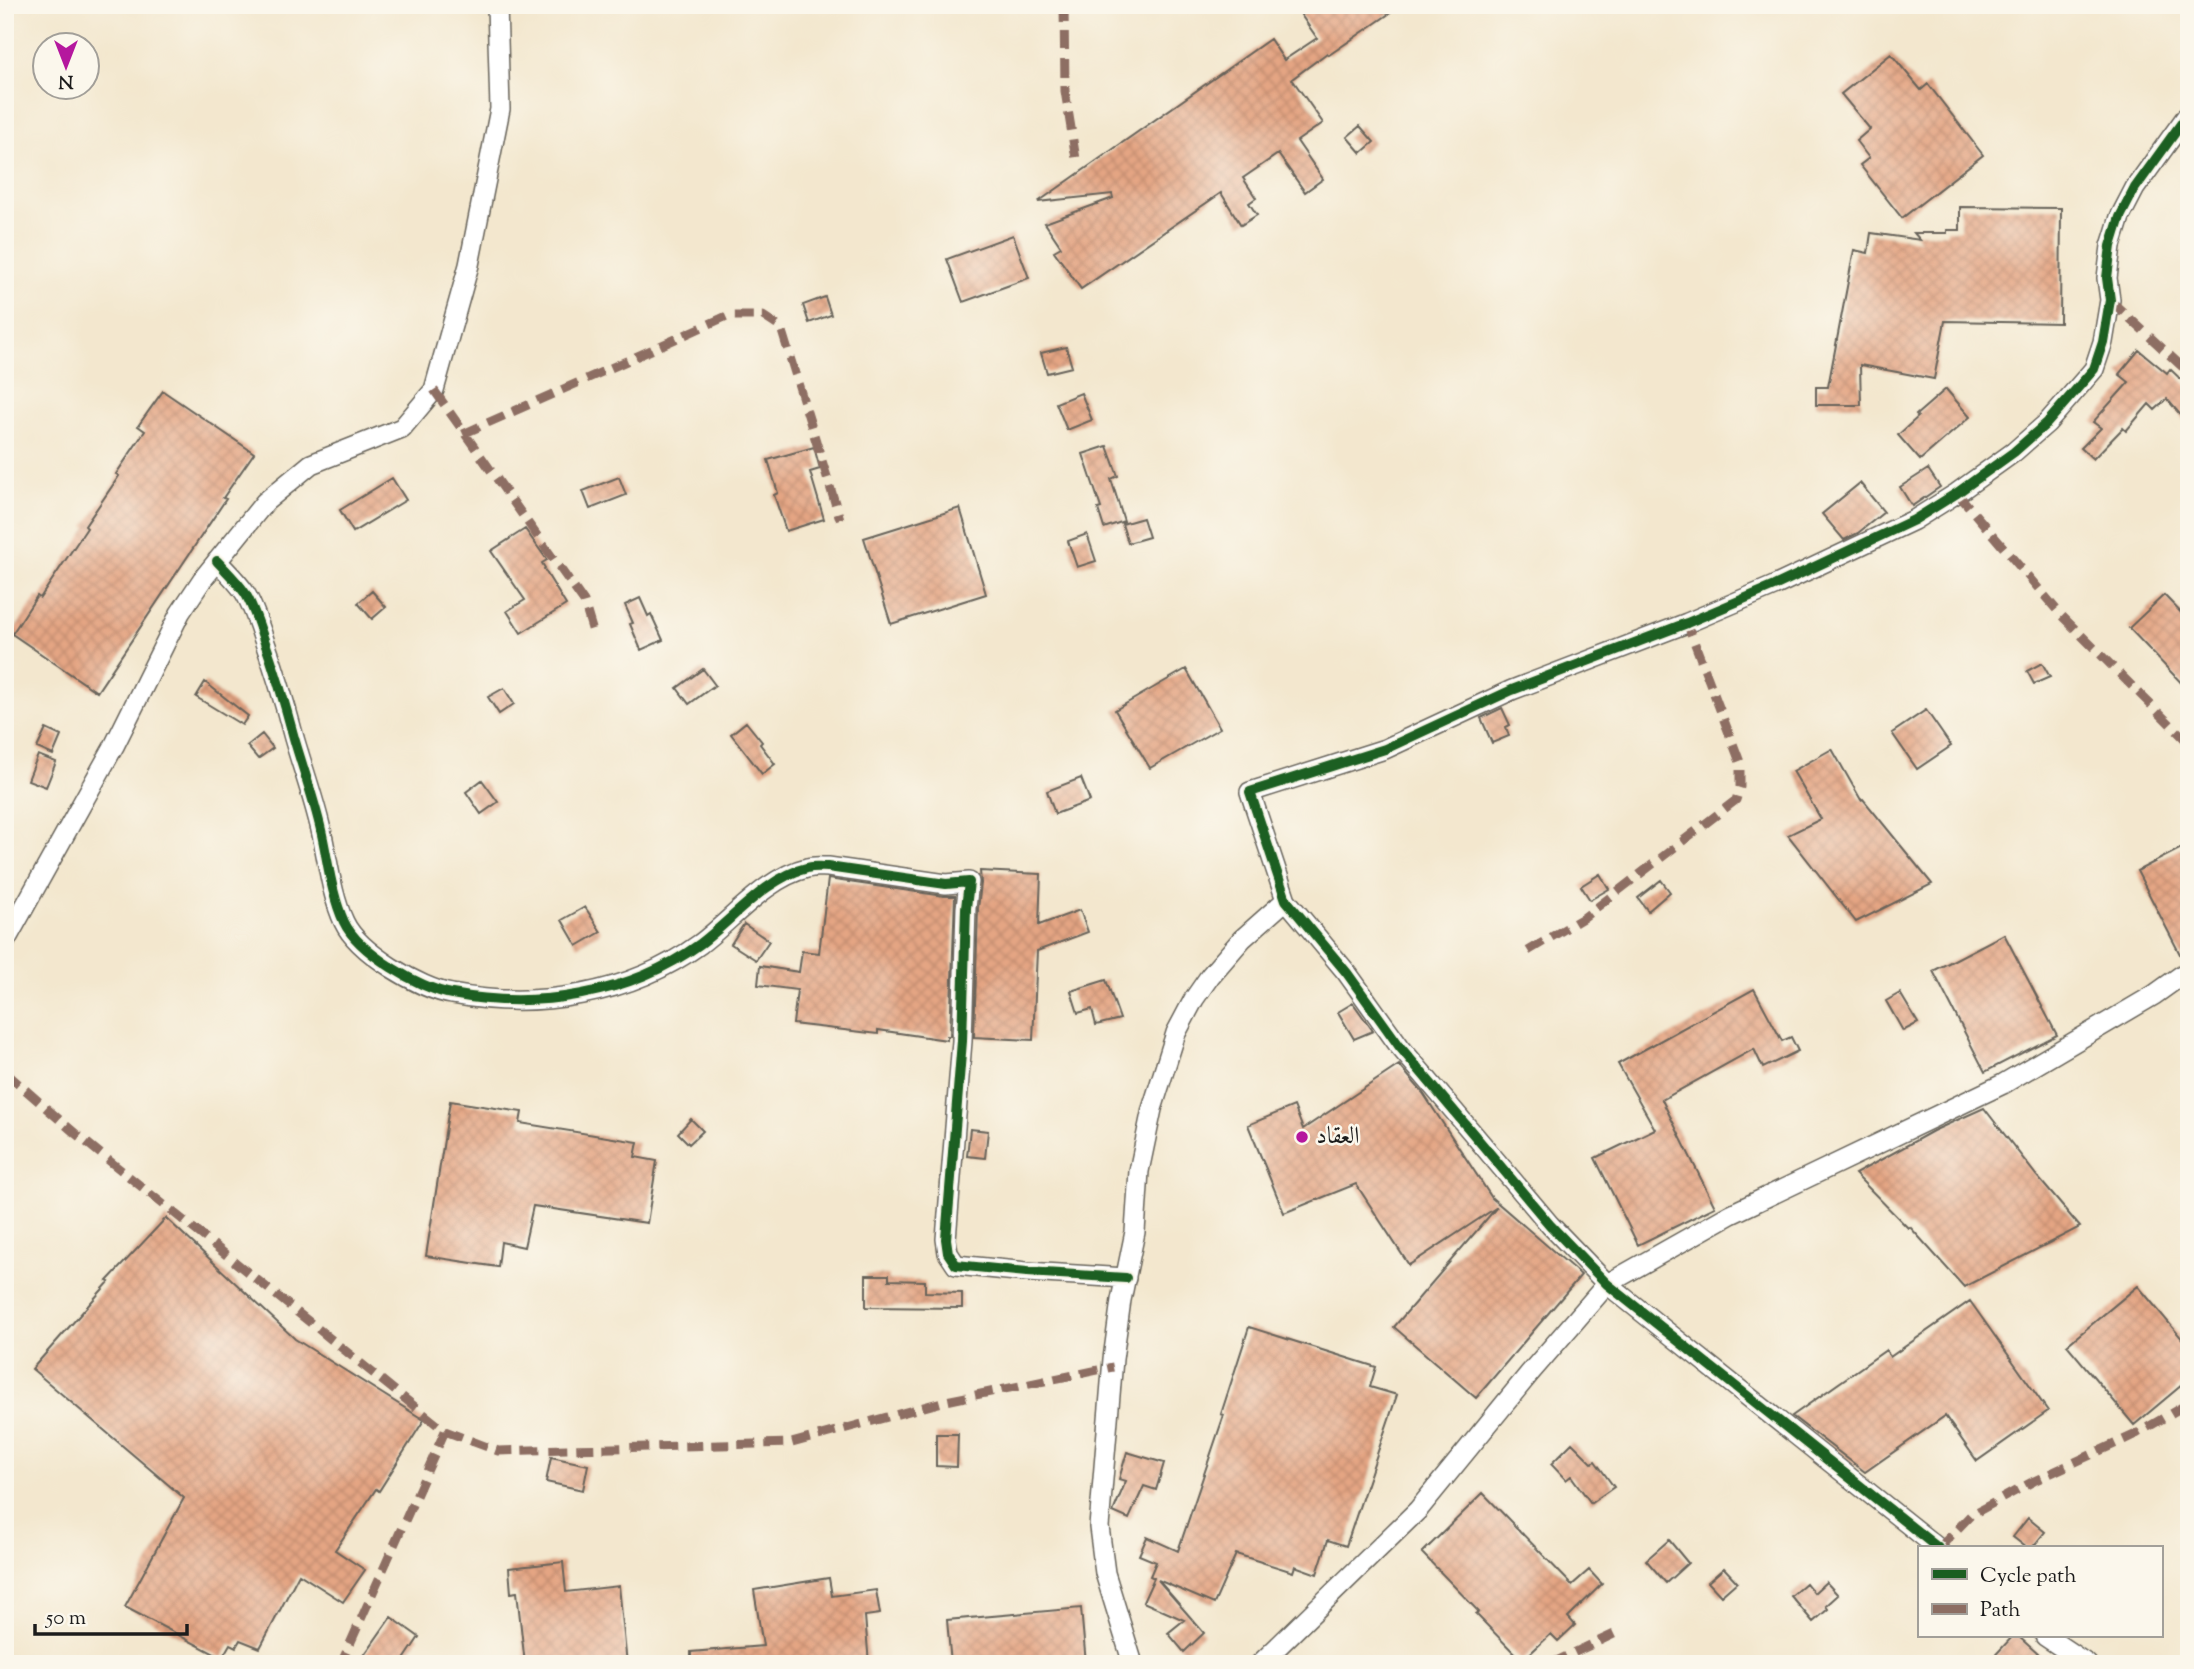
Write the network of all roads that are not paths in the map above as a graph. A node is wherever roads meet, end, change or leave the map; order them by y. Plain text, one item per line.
1 (497, 5) edge
2 (2189, 113) edge
3 (217, 561) junction
4 (1286, 901) junction
5 (5, 942) edge
6 (2189, 970) edge
7 (1126, 1278) junction
8 (1606, 1284) junction
9 (1935, 1546) edge
10 (2048, 1638) edge
11 (1126, 1639) junction
12 (1122, 1664) edge
13 (1133, 1664) edge
14 (1260, 1664) edge
15 (2087, 1664) edge

1 - 3 street
2 - 4 street
3 - 5 street
3 - 7 street
4 - 7 street
4 - 8 street
6 - 8 street
7 - 11 street
8 - 9 street
8 - 14 street
10 - 15 street
11 - 12 street
11 - 13 street

